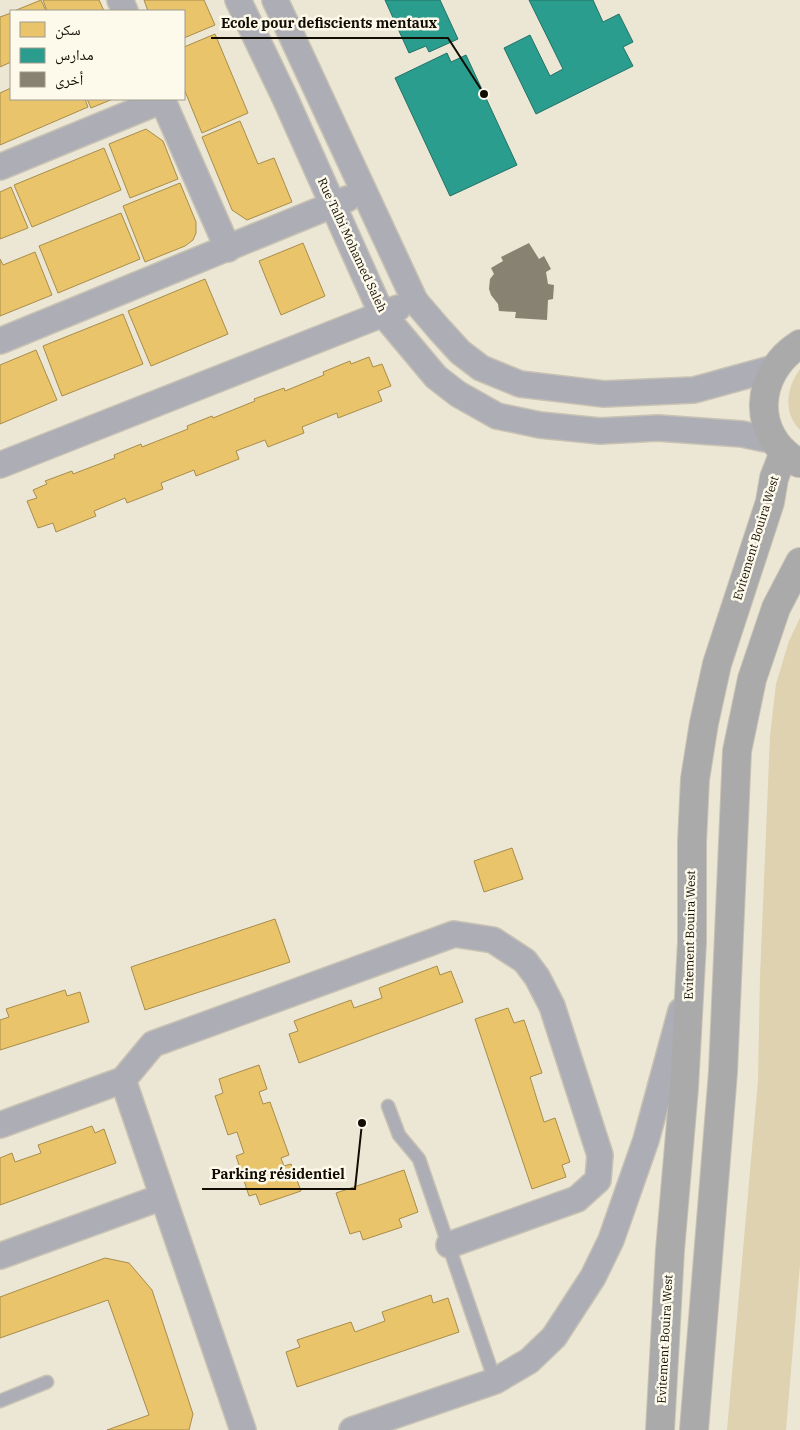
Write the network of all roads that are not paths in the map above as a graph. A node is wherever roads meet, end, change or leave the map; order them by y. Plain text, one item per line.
1 (238, 0) edge
2 (275, 0) edge
3 (162, 100) edge
4 (0, 167) edge
5 (364, 192) junction
6 (332, 206) junction
7 (228, 249) junction
8 (415, 301) junction
9 (384, 315) junction
10 (0, 342) edge
11 (800, 344) edge
12 (774, 368) junction
13 (786, 452) edge
14 (0, 465) edge
15 (800, 562) edge
16 (690, 979) junction
17 (123, 1080) junction
18 (388, 1106) dead end
19 (0, 1125) edge
20 (162, 1198) junction
21 (449, 1245) junction
22 (0, 1256) edge
23 (47, 1382) dead end
24 (495, 1382) junction
25 (0, 1401) edge
26 (243, 1430) edge
27 (352, 1430) edge
28 (660, 1430) edge
29 (694, 1430) edge

1 - 6 street, Rue Talbi Mohamed Saleh
2 - 5 street
3 - 4 street
3 - 7 street
5 - 6 street
5 - 8 street
6 - 7 street
6 - 9 street, Rue Talbi Mohamed Saleh
7 - 10 street
8 - 9 street
8 - 12 street
9 - 13 street, Rue Talbi Mohamed Saleh
9 - 14 street
11 - 12 highway
12 - 13 highway
13 - 16 highway, Evitement Bouira West
15 - 29 highway
16 - 24 street
16 - 28 highway, Evitement Bouira West
17 - 19 street
17 - 20 street
17 - 21 street
18 - 21 lane
20 - 22 street
20 - 26 street
21 - 24 lane
23 - 25 lane
24 - 27 street

